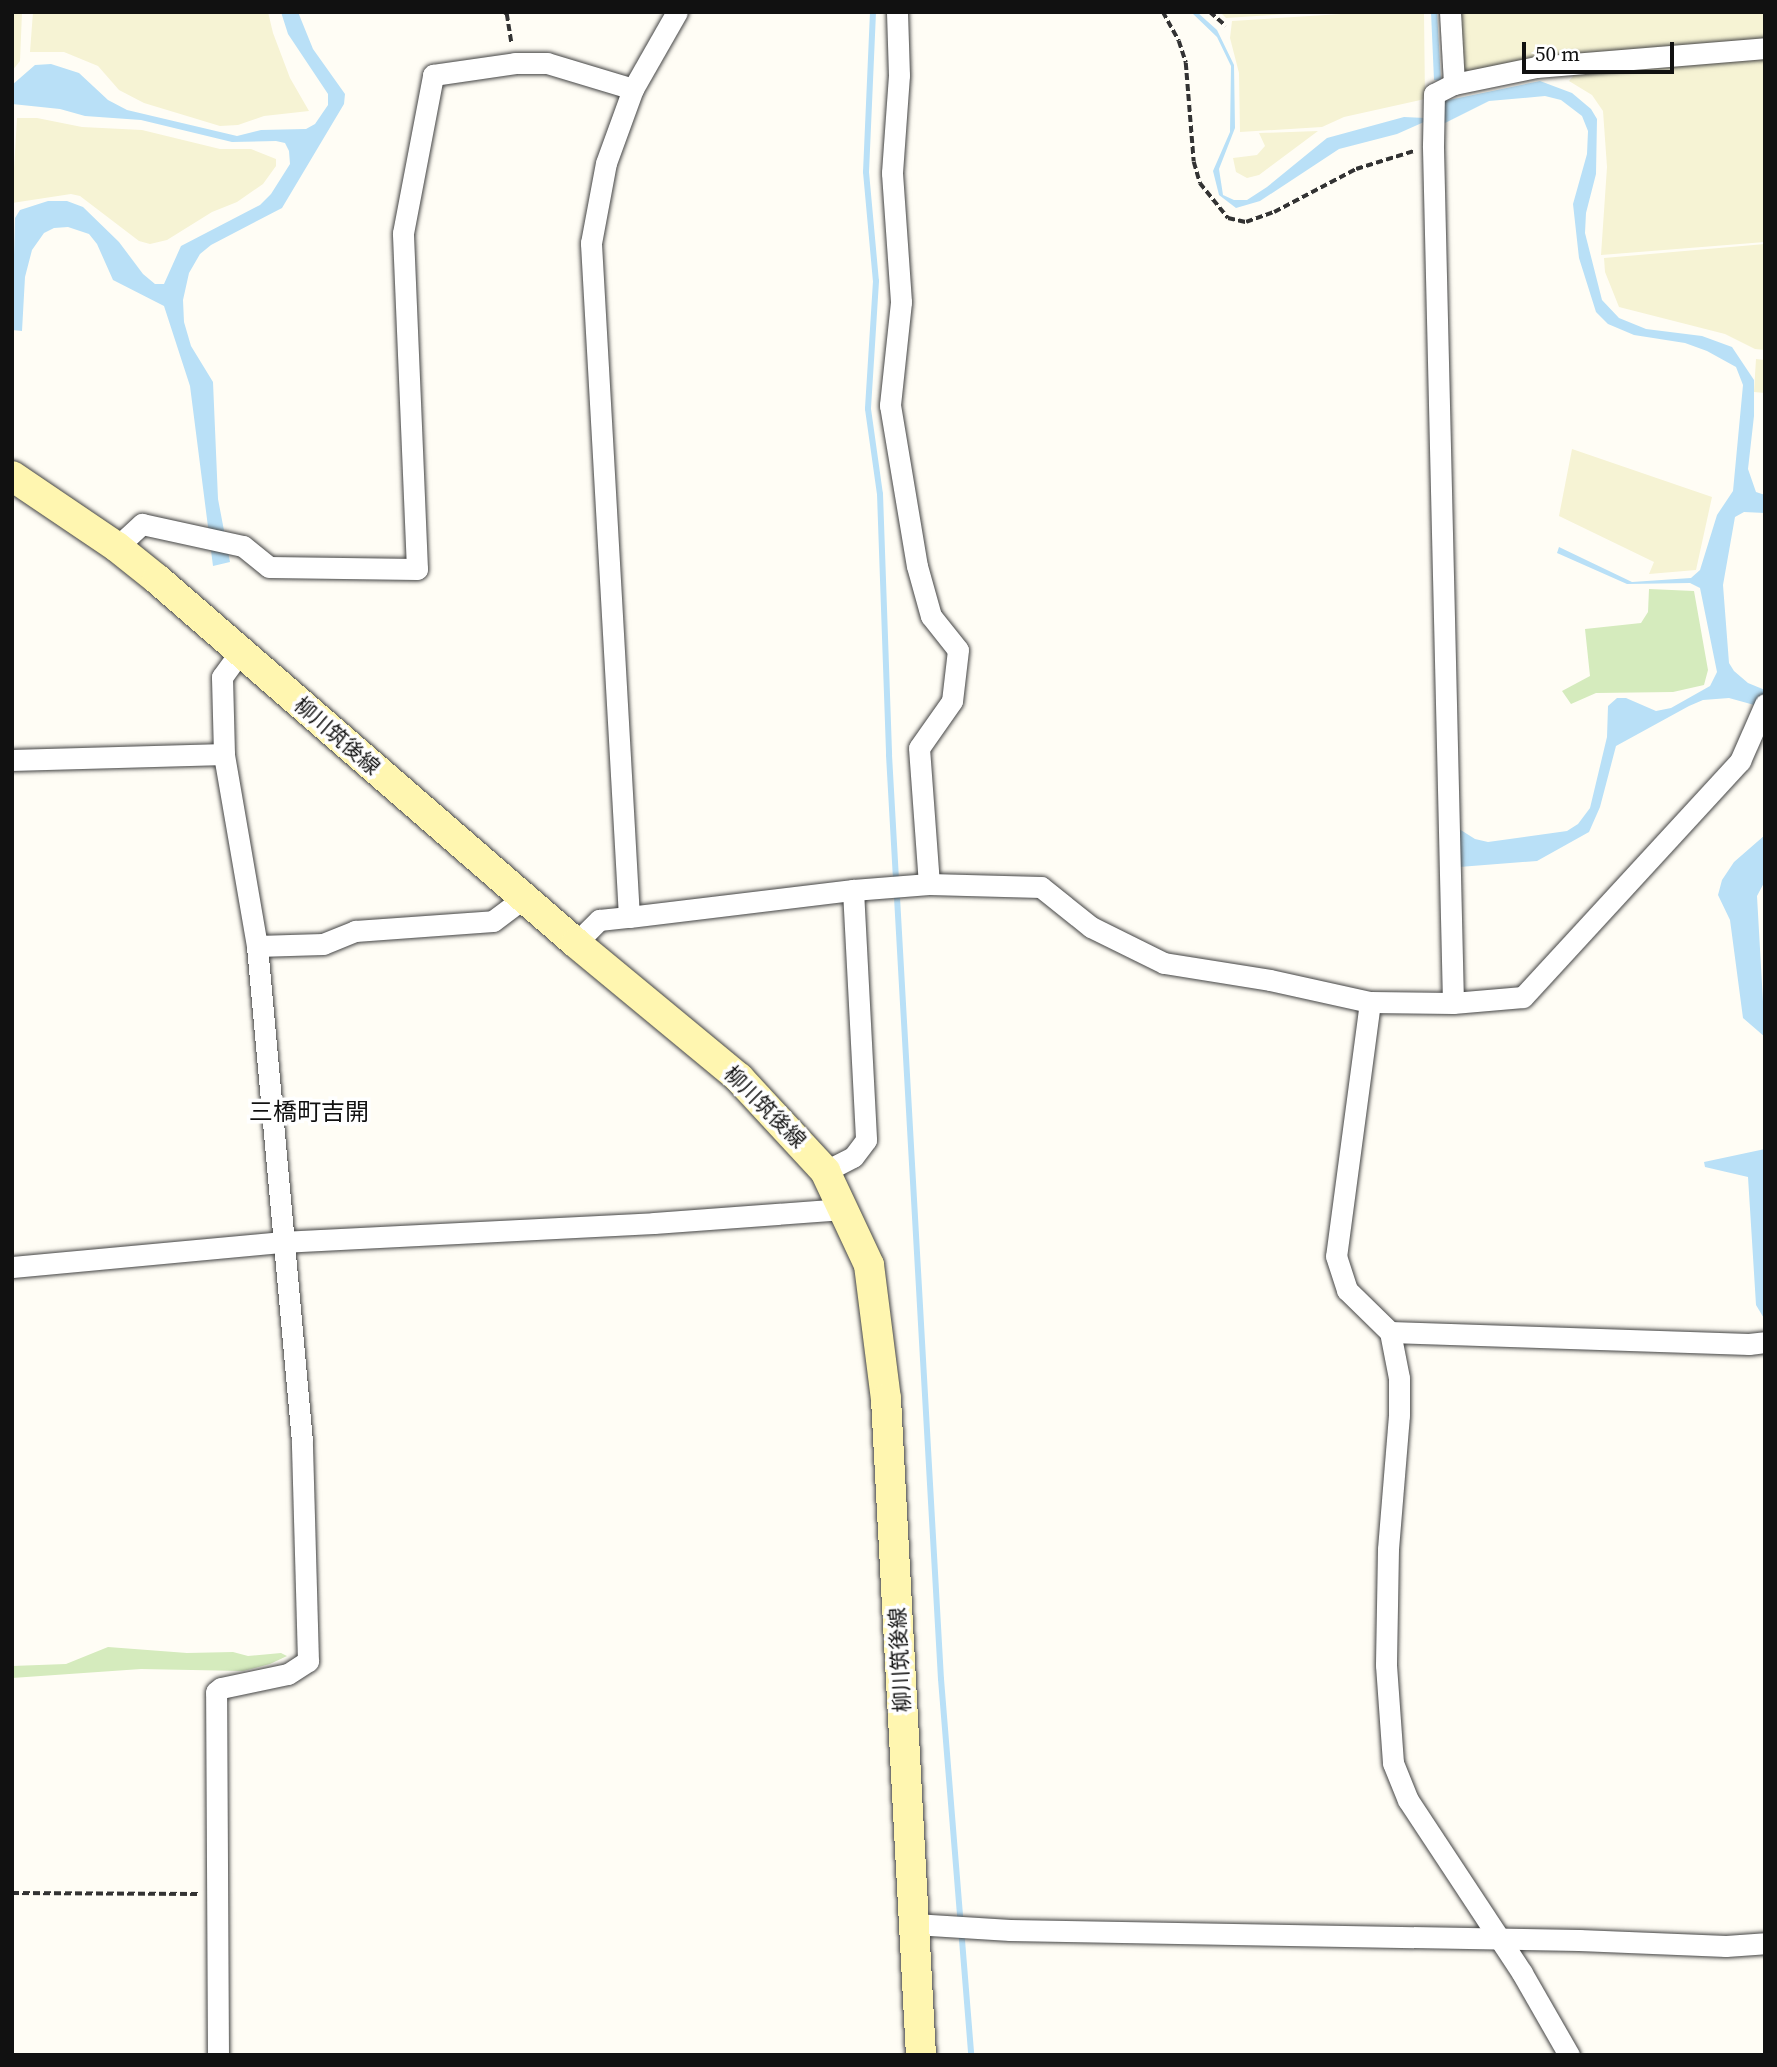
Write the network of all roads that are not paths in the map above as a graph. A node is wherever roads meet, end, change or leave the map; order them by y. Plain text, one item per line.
1 (677, 12) edge
2 (897, 12) edge
3 (1450, 12) edge
4 (1765, 48) edge
5 (1454, 84) junction
6 (633, 89) junction
7 (12, 476) edge
8 (117, 547) junction
9 (240, 652) junction
10 (1762, 711) edge
11 (224, 754) junction
12 (12, 760) edge
13 (929, 884) junction
14 (853, 890) junction
15 (524, 898) junction
16 (629, 917) junction
17 (576, 943) junction
18 (257, 946) junction
19 (1370, 1002) junction
20 (1453, 1003) junction
21 (825, 1171) junction
22 (843, 1209) junction
23 (281, 1242) junction
24 (12, 1267) edge
25 (1390, 1332) junction
26 (1765, 1342) edge
27 (914, 1924) junction
28 (1500, 1939) junction
29 (1765, 1943) edge
30 (218, 2055) edge
31 (921, 2055) edge
32 (1569, 2055) edge

1 - 6 street
2 - 13 street
3 - 5 street
4 - 5 street
5 - 20 street
6 - 8 street
6 - 16 street
7 - 8 main road, 柳川筑後線
8 - 9 main road, 柳川筑後線
9 - 11 street
9 - 15 main road, 柳川筑後線
10 - 20 street
11 - 12 street
11 - 18 street
13 - 14 street
13 - 19 street
14 - 16 street
14 - 21 street
15 - 17 main road, 柳川筑後線
15 - 18 street
16 - 17 street
17 - 21 main road, 柳川筑後線
18 - 23 street
19 - 20 street
19 - 25 street
21 - 22 main road, 柳川筑後線
22 - 23 street
22 - 27 main road, 柳川筑後線
23 - 24 street
23 - 30 street
25 - 26 street
25 - 28 street
27 - 28 street
27 - 31 main road, 柳川筑後線
28 - 29 street
28 - 32 street

